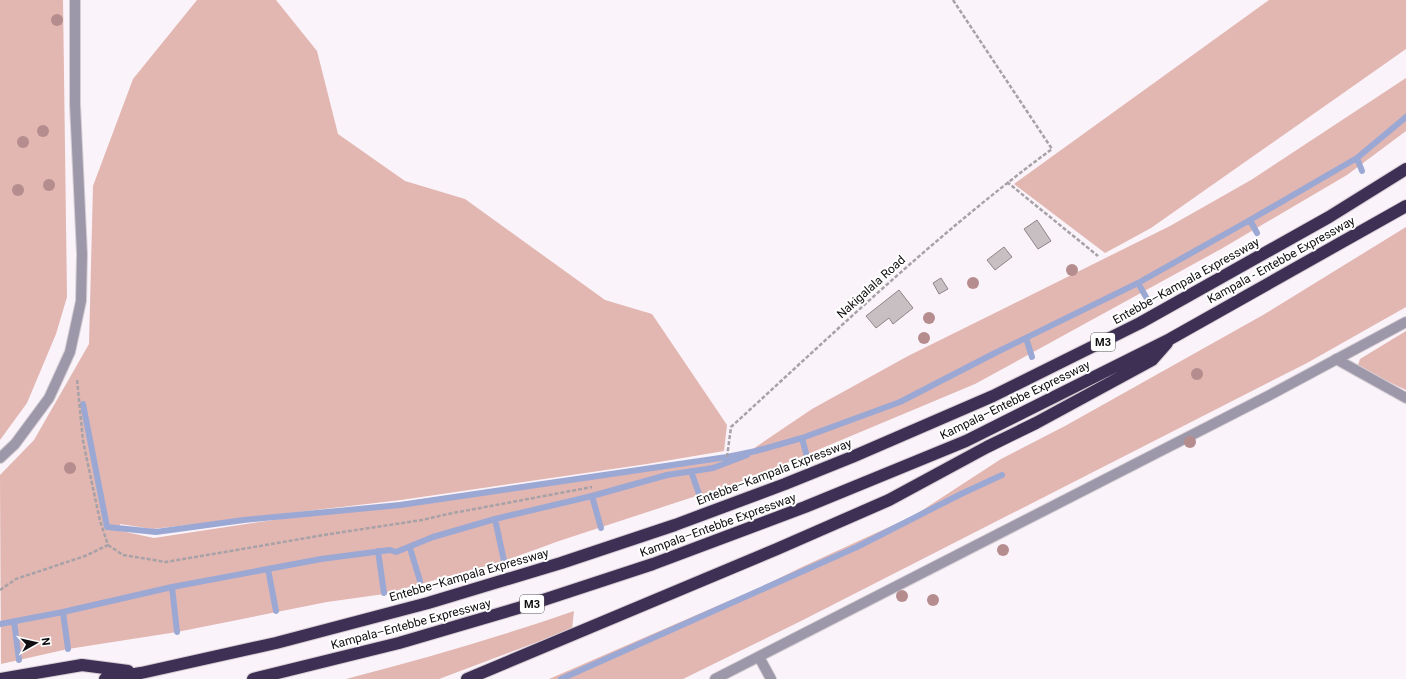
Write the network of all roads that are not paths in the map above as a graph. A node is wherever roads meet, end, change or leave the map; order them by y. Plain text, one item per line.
1 (75, 0) edge
2 (1406, 169) edge
3 (1406, 206) edge
4 (1406, 322) edge
5 (1170, 339) junction
6 (1336, 359) junction
7 (1406, 398) edge
8 (0, 458) edge
9 (759, 657) junction
10 (140, 672) junction
11 (1, 679) edge
12 (105, 679) edge
13 (253, 679) edge
14 (468, 679) edge
15 (715, 679) edge
16 (771, 679) edge

1 - 8 street
2 - 10 highway, Entebbe–Kampala Expressway / M3
3 - 5 highway, Kampala - Entebbe Expressway / M3
4 - 6 street
5 - 13 highway, Kampala–Entebbe Expressway / M3
5 - 14 highway
6 - 7 street
6 - 9 street
9 - 15 street
9 - 16 street
10 - 11 highway
10 - 12 highway, Entebbe–Kampala Expressway / M3

